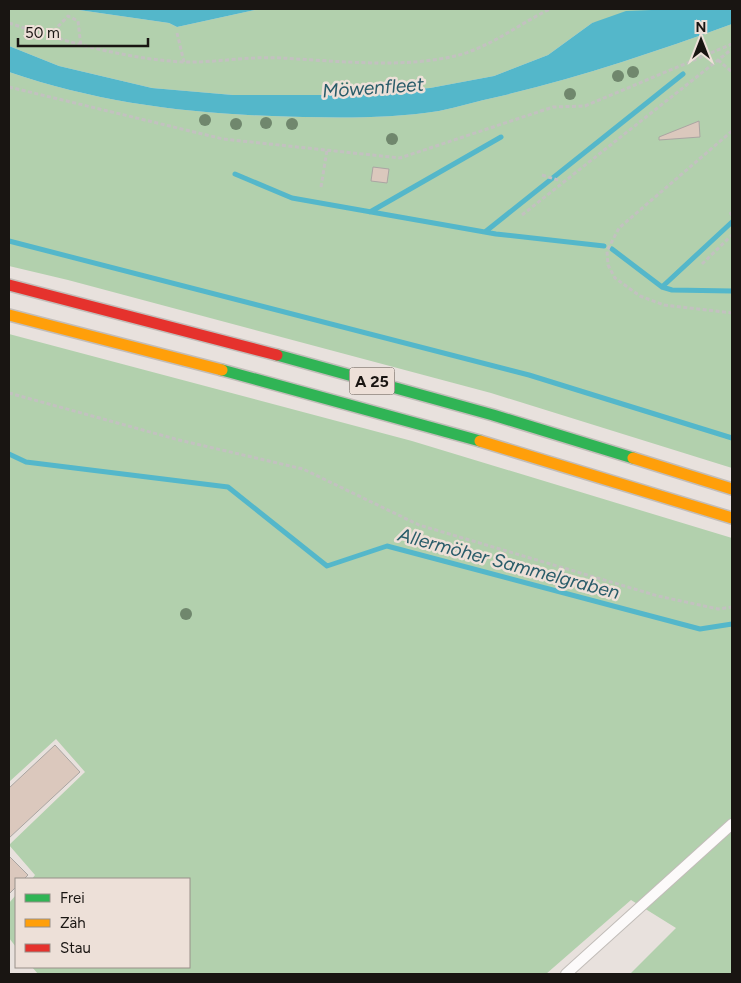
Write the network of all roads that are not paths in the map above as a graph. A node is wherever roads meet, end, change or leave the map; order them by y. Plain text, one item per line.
1 (9, 285) edge
2 (9, 315) edge
3 (732, 489) edge
4 (732, 518) edge
5 (732, 824) edge
6 (566, 974) edge

1 - 3 highway, A 25
2 - 4 highway, A 25
5 - 6 lane

